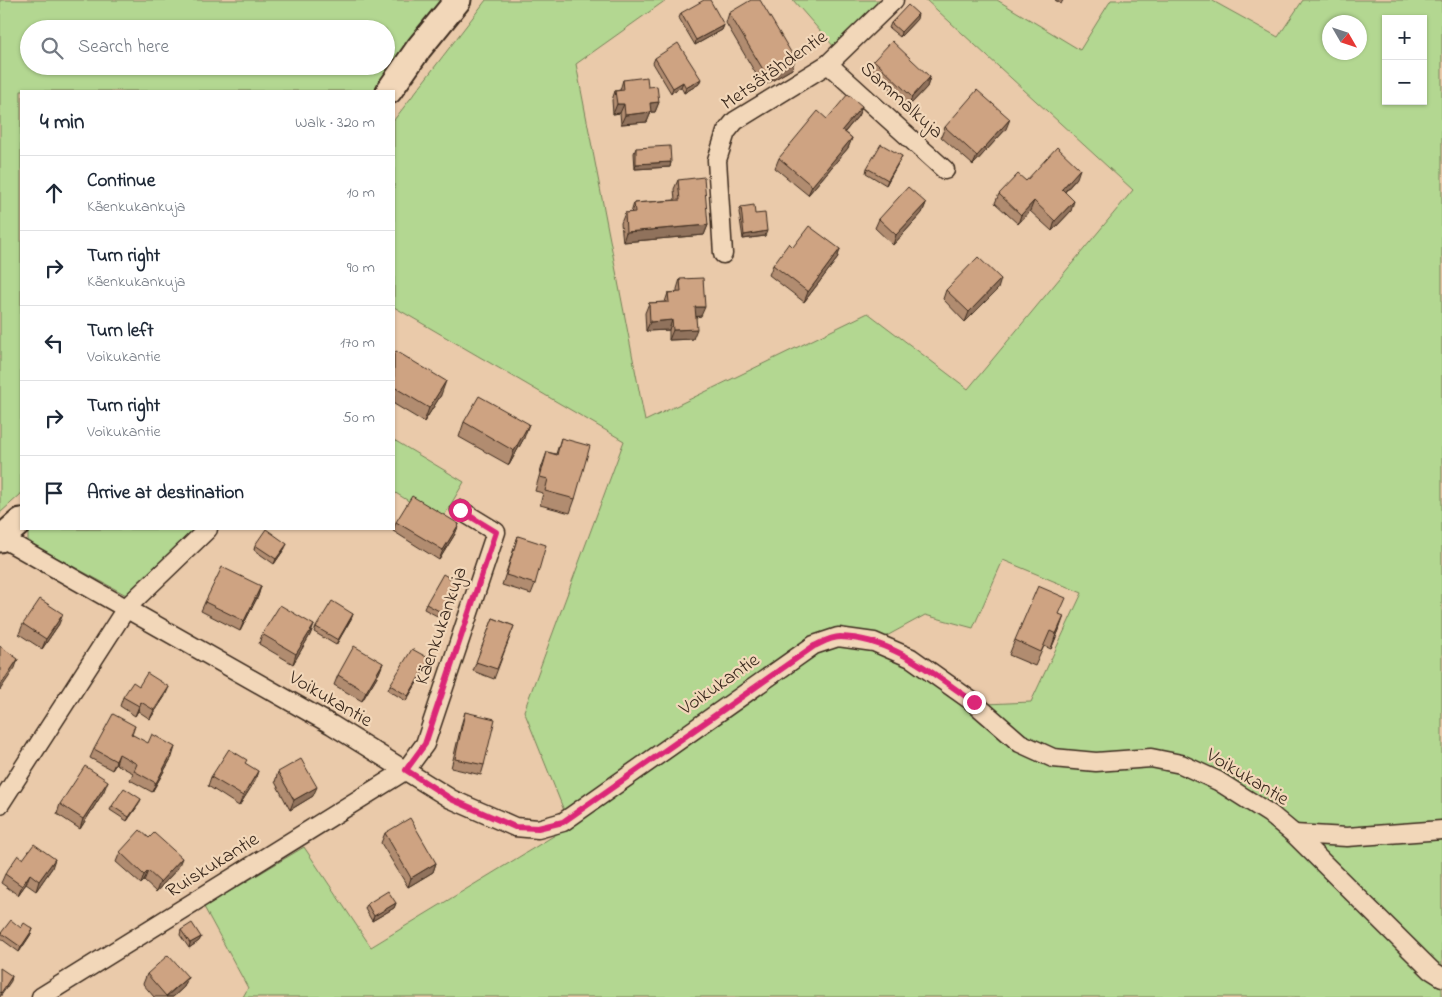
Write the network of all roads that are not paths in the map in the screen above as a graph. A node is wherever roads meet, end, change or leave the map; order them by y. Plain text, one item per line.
1 (458, 0) edge
2 (894, 0) edge
3 (828, 64) junction
4 (390, 90) edge
5 (945, 170) dead end
6 (723, 254) dead end
7 (460, 510) dead end
8 (20, 522) edge
9 (207, 530) edge
10 (1, 538) edge
11 (127, 608) junction
12 (406, 770) junction
13 (0, 804) edge
14 (1442, 830) edge
15 (1294, 834) junction
16 (1442, 977) edge
17 (41, 997) edge

1 - 4 main road
2 - 3 street, Metsätähdentie
3 - 5 street, Sammalkuja
3 - 6 street, Metsätähdentie
7 - 12 street, Käenkukankuja
8 - 10 main road
9 - 11 street
10 - 11 street, Voikukantie
11 - 12 street, Voikukantie
11 - 13 street
12 - 15 street, Voikukantie
12 - 17 street, Ruiskukantie
14 - 15 street
15 - 16 street, Voikukantie

